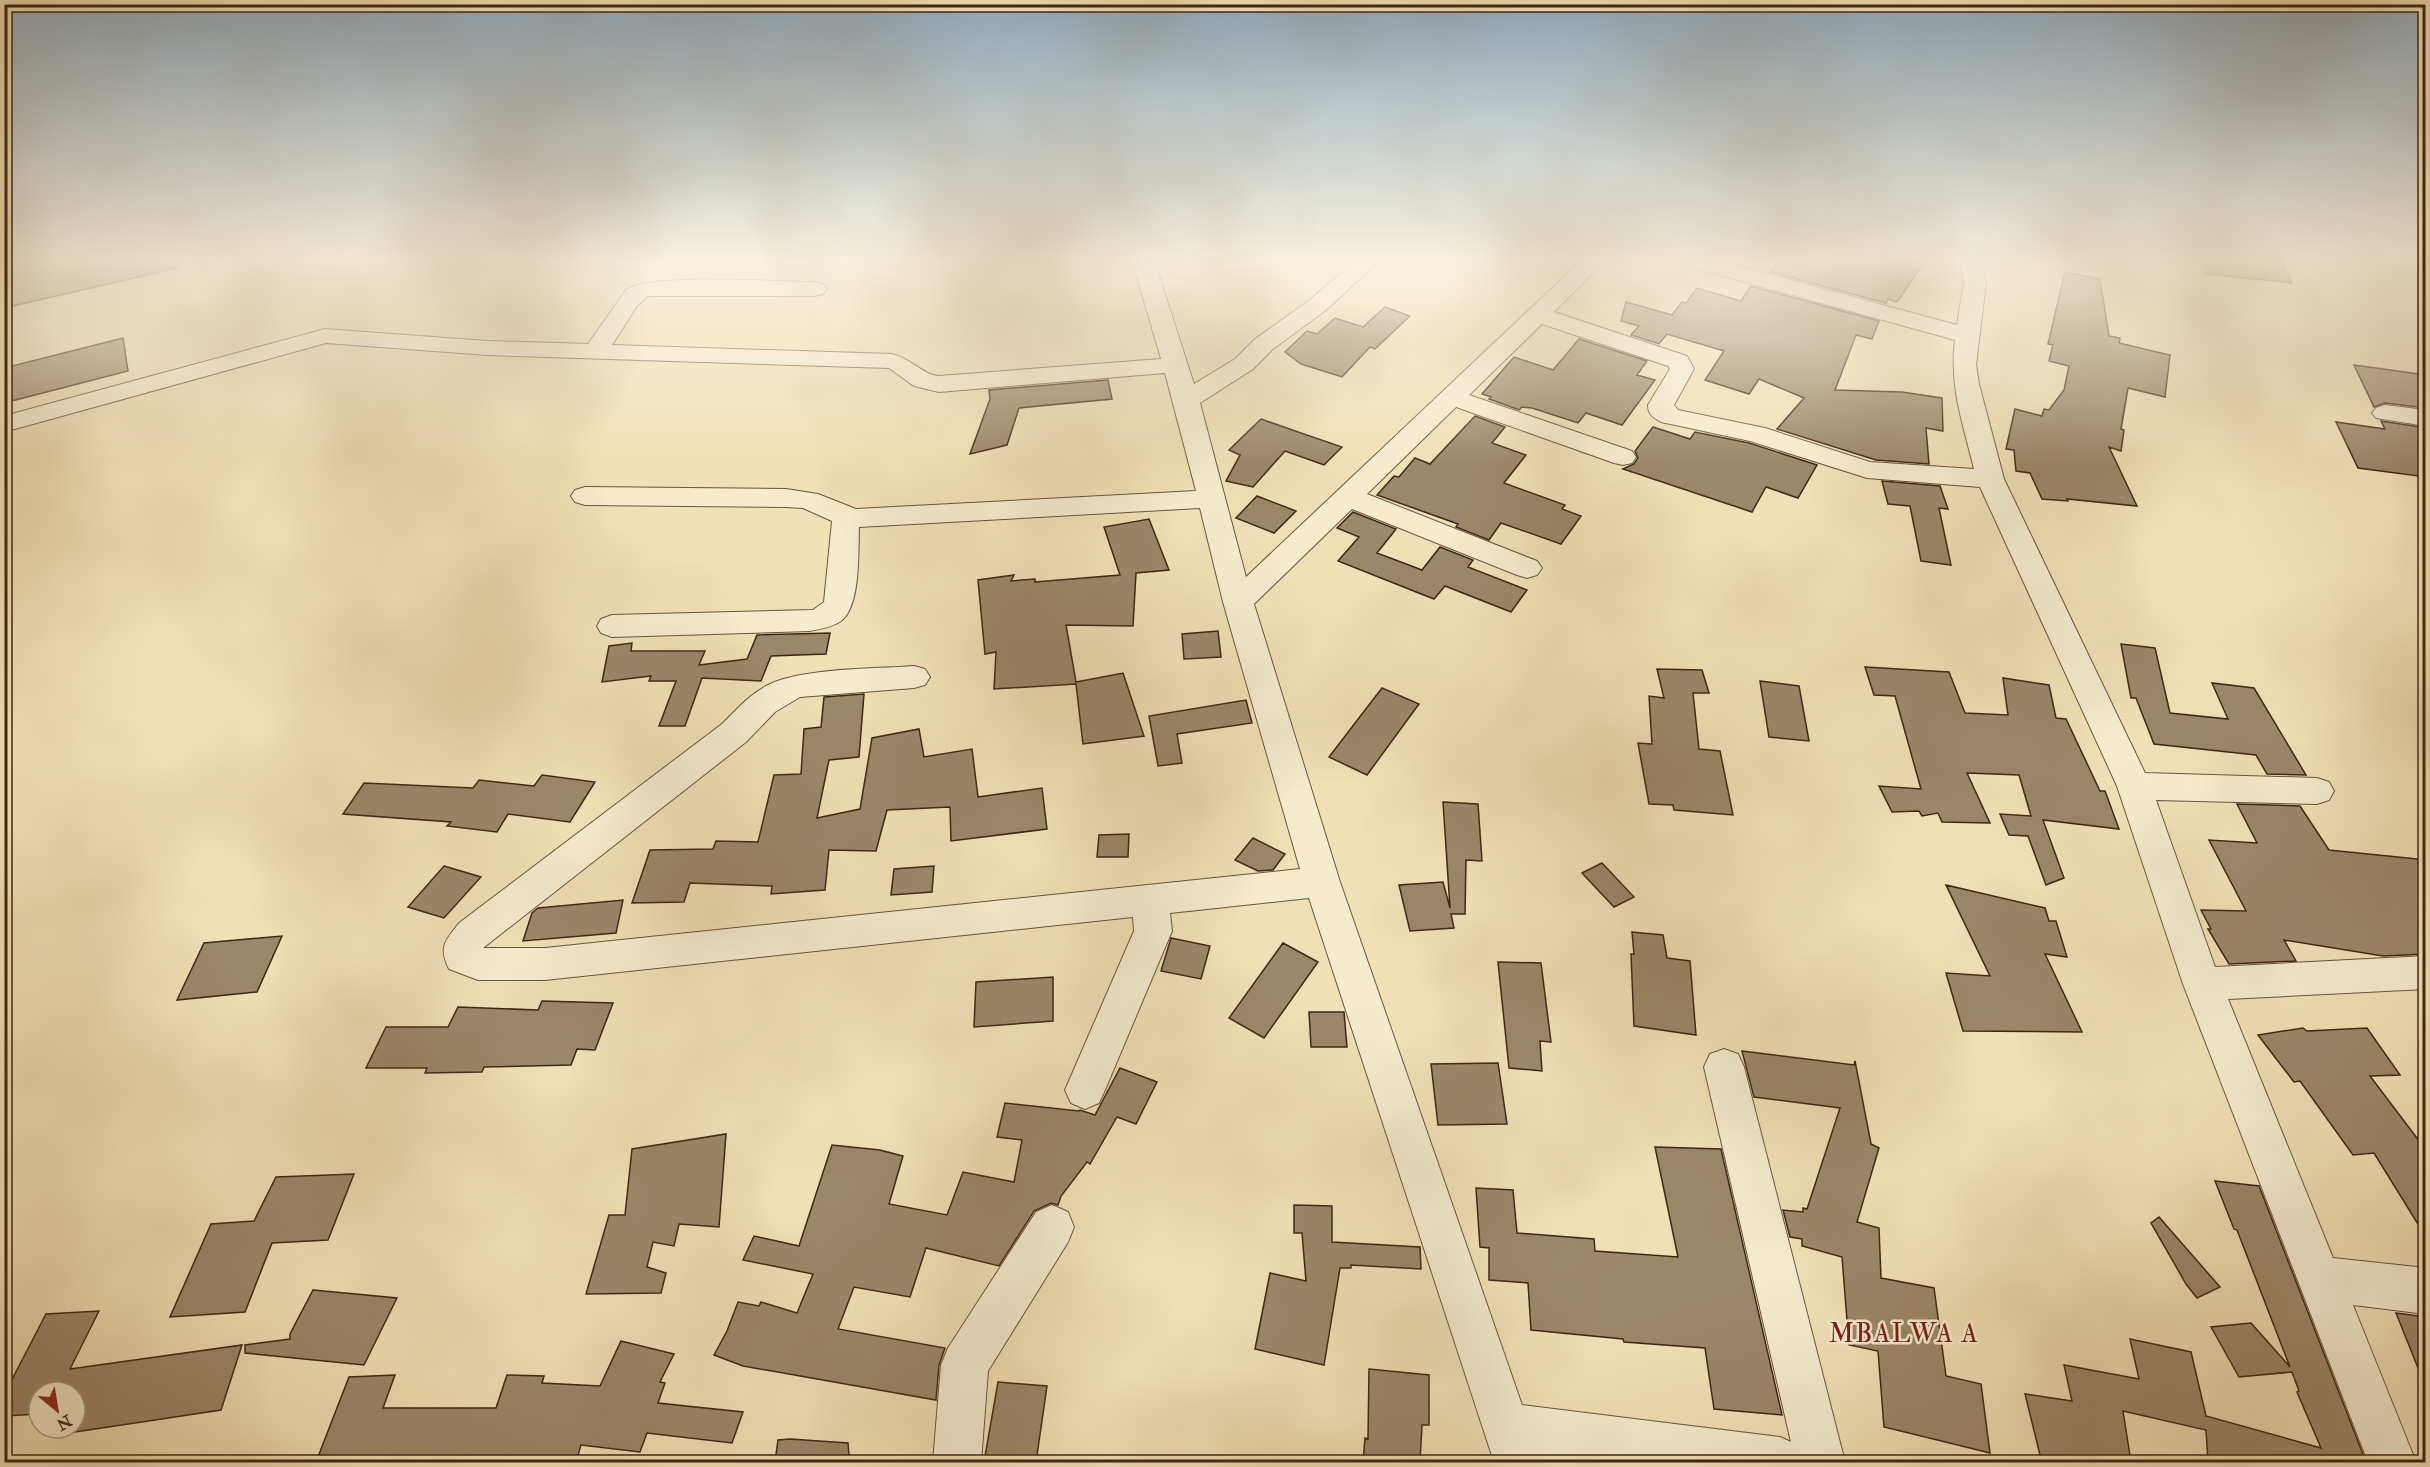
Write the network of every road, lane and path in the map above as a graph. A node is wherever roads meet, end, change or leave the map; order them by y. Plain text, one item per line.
1 (612, 328) edge
2 (1165, 328) edge
3 (1286, 328) edge
4 (1524, 328) edge
5 (1580, 328) edge
6 (1942, 328) edge
7 (1967, 328) edge
8 (1966, 335) junction
9 (595, 352) junction
10 (1176, 365) junction
11 (1452, 397) junction
12 (1186, 400) junction
13 (2385, 413) dead end
14 (2426, 418) edge
15 (4, 424) edge
16 (1623, 457) dead end
17 (1990, 479) junction
18 (585, 496) dead end
19 (1348, 497) junction
20 (1210, 499) junction
21 (846, 517) junction
22 (1527, 568) dead end
23 (1238, 602) junction
24 (612, 626) dead end
25 (914, 677) dead end
26 (2134, 786) junction
27 (2317, 791) dead end
28 (1322, 882) junction
29 (1150, 900) junction
30 (2426, 972) edge
31 (2202, 984) junction
32 (1724, 1067) dead end
33 (1085, 1090) dead end
34 (1052, 1227) dead end
35 (2319, 1279) junction
36 (2426, 1291) edge
37 (1512, 1445) edge
38 (957, 1462) edge
39 (1780, 1462) edge
40 (1820, 1462) edge
41 (2392, 1462) edge

1 - 9 street
2 - 10 street
3 - 12 street
4 - 11 street
5 - 17 street
6 - 8 street
7 - 8 street
8 - 17 street
9 - 10 street
9 - 15 street
10 - 12 street
11 - 16 street
11 - 19 street
12 - 20 street
13 - 14 street
17 - 26 street
18 - 21 street
19 - 22 street
19 - 23 street
20 - 21 street
20 - 23 street
21 - 24 street
23 - 28 street
25 - 29 street
26 - 27 street
26 - 31 street
28 - 29 street
28 - 37 street
29 - 33 street
30 - 31 street
31 - 35 street
32 - 40 street
34 - 38 street
35 - 36 street
35 - 41 street
37 - 39 street

